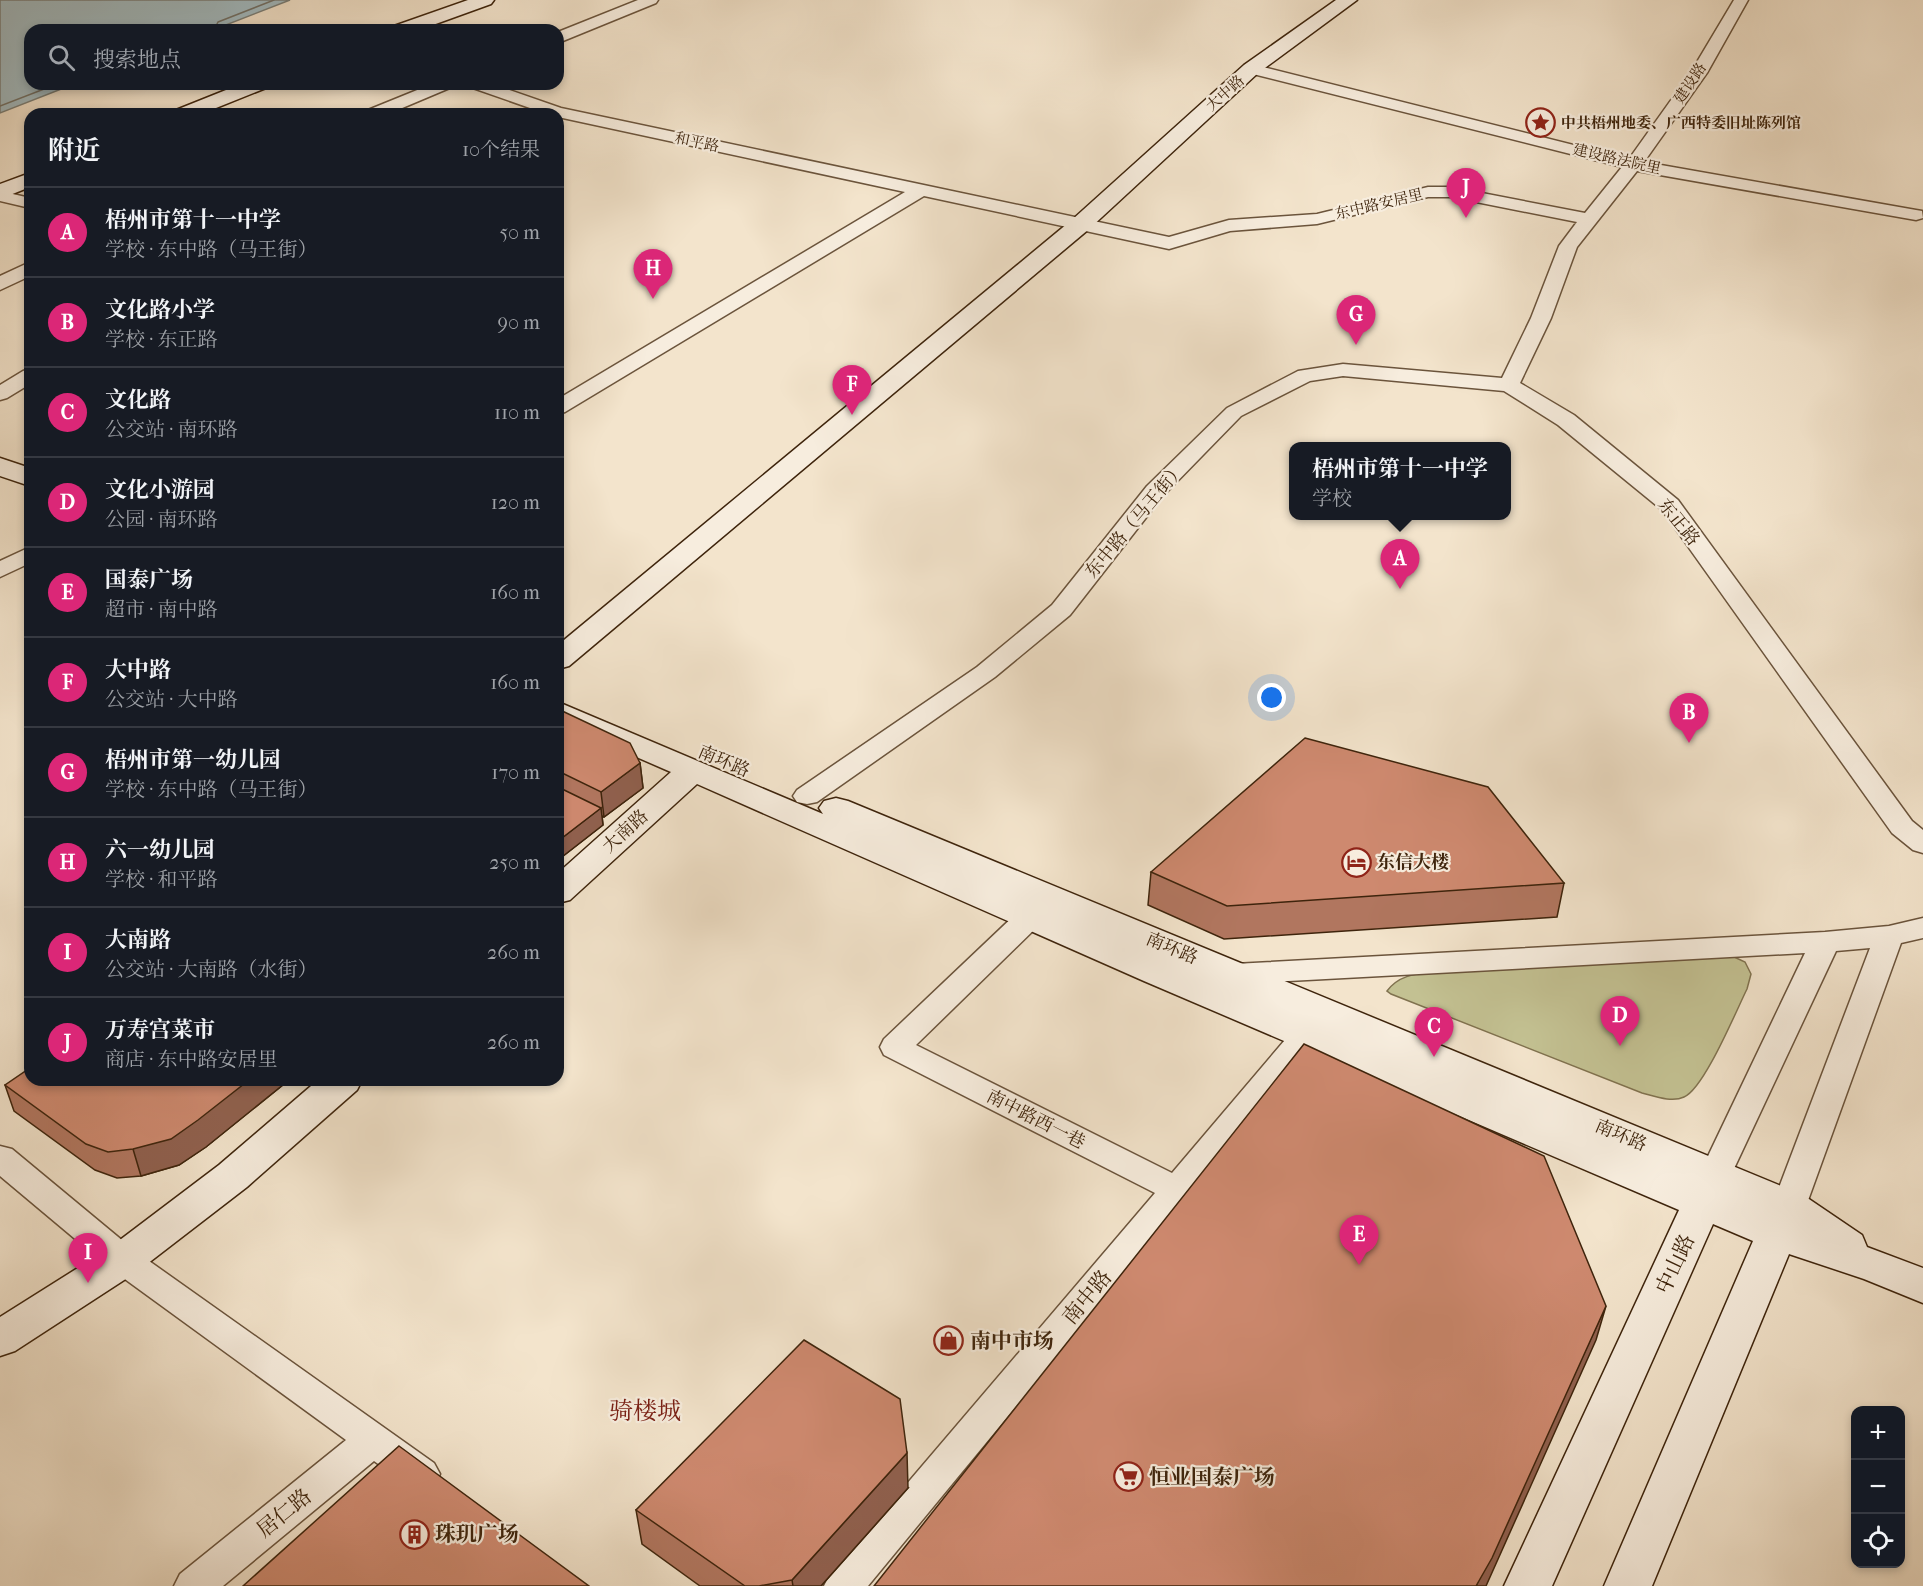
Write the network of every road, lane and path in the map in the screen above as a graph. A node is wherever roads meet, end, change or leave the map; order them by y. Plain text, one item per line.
1 (485, 0) edge
2 (651, 0) edge
3 (1348, 0) edge
4 (1741, 0) edge
5 (418, 24) edge
6 (564, 36) edge
7 (1251, 69) junction
8 (244, 90) edge
9 (432, 90) edge
10 (492, 90) edge
11 (198, 108) edge
12 (388, 108) edge
13 (541, 108) edge
14 (564, 115) edge
15 (1633, 165) junction
16 (24, 182) edge
17 (921, 190) junction
18 (0, 194) edge
19 (24, 201) edge
20 (1916, 214) dead end
21 (1589, 219) junction
22 (1081, 224) junction
23 (1169, 243) joint
24 (24, 271) edge
25 (0, 284) edge
26 (24, 379) edge
27 (1509, 385) junction
28 (0, 394) edge
29 (564, 404) edge
30 (0, 448) edge
31 (24, 457) edge
32 (0, 466) edge
33 (24, 476) edge
34 (24, 557) edge
35 (0, 570) edge
36 (564, 655) edge
37 (564, 689) edge
38 (564, 714) edge
39 (693, 770) junction
40 (807, 795) junction
41 (1923, 844) edge
42 (564, 887) edge
43 (1030, 917) junction
44 (1923, 928) edge
45 (1889, 936) junction
46 (1825, 942) junction
47 (1234, 974) junction
48 (1307, 1035) junction
49 (336, 1086) edge
50 (0, 1158) edge
51 (1709, 1189) junction
52 (1177, 1190) junction
53 (1783, 1220) junction
54 (123, 1260) junction
55 (1923, 1286) edge
56 (0, 1339) edge
57 (374, 1440) junction
58 (450, 1496) edge
59 (194, 1586) edge
60 (844, 1586) edge
61 (1528, 1586) edge
62 (1628, 1586) edge

1 - 5 street
2 - 6 street
3 - 7 street, 大中路
4 - 15 street, 建设路
7 - 15 street, 建设路法院里
7 - 22 street, 大中路
8 - 11 street
9 - 12 street
10 - 13 street, 和平路
14 - 17 street, 和平路
15 - 20 street, 建设路法院里
15 - 21 street, 建设路
16 - 18 street
17 - 22 street, 和平路
17 - 29 street
18 - 19 street
21 - 23 street, 东中路安居里
21 - 27 street
22 - 23 street, 和平路
22 - 36 street, 大中路
24 - 25 street
26 - 28 street
27 - 40 street, 东中路（马王街）
27 - 41 street, 东正路
30 - 31 street
32 - 33 street
34 - 35 street
37 - 40 street, 南环路
38 - 39 street, 南环路
39 - 42 street, 大南路
39 - 43 street, 南环路
40 - 47 street, 南环路
43 - 48 street, 南环路
43 - 52 street, 南中路西一巷
44 - 45 street
45 - 46 street
45 - 53 street
46 - 47 street
46 - 51 street, 中山路
47 - 51 street, 南环路
48 - 51 street, 南环路
48 - 52 street, 南中路
49 - 54 street
50 - 54 street
51 - 53 street, 南环路
51 - 61 street, 中山路
52 - 60 street, 南中路
53 - 55 street, 南环路
53 - 62 street
54 - 56 street
54 - 57 street
57 - 58 street
57 - 59 street, 居仁路

